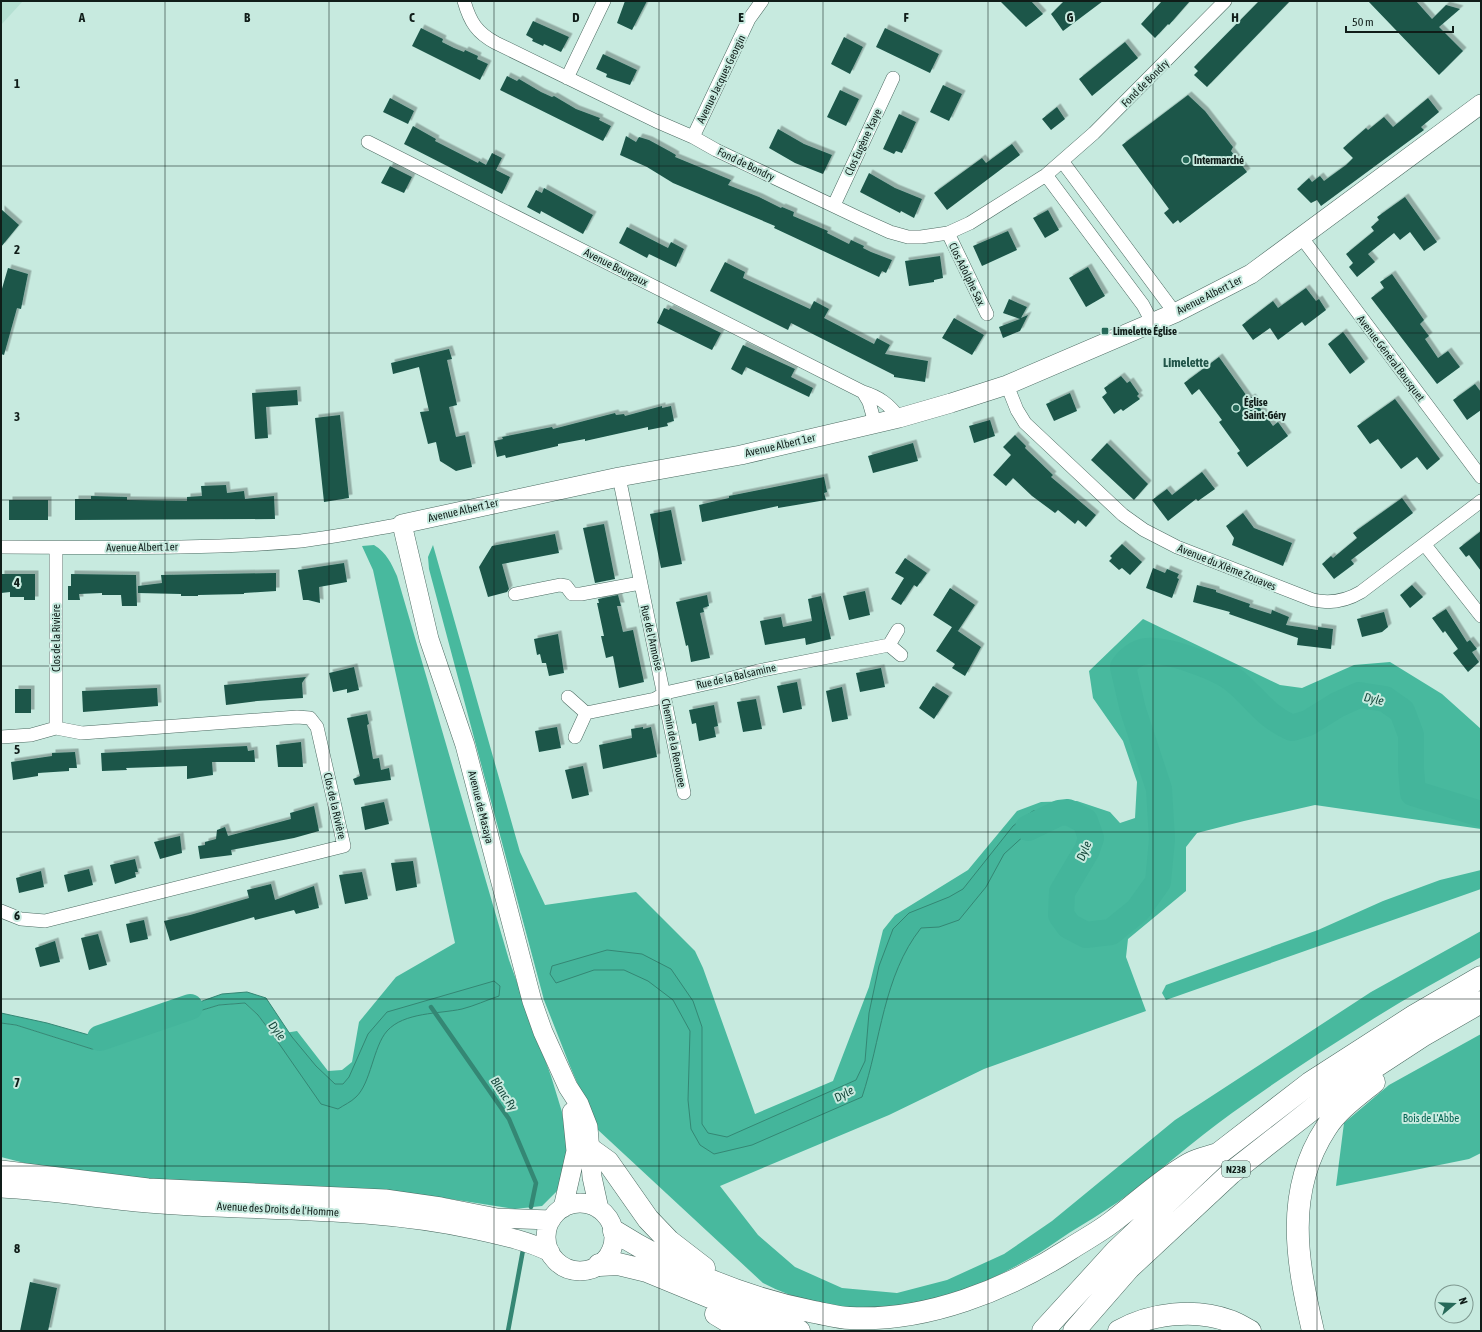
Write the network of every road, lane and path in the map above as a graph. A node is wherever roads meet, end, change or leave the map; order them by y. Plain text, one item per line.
1 (464, 1) edge
2 (604, 1) edge
3 (762, 1) edge
4 (1225, 1) edge
5 (567, 78) junction
6 (893, 78) dead end
7 (1481, 104) edge
8 (693, 136) junction
9 (368, 142) dead end
10 (1062, 161) junction
11 (1046, 175) junction
12 (834, 205) junction
13 (948, 234) junction
14 (1302, 238) junction
15 (1175, 313) junction
16 (986, 314) dead end
17 (1152, 322) junction
18 (1007, 385) junction
19 (863, 392) junction
20 (899, 418) junction
21 (875, 423) junction
22 (619, 477) junction
23 (1481, 477) edge
24 (1481, 501) edge
25 (402, 524) junction
26 (1425, 545) junction
27 (1, 547) edge
28 (56, 548) junction
29 (640, 583) junction
30 (515, 594) dead end
31 (1481, 616) edge
32 (898, 630) dead end
33 (889, 645) junction
34 (901, 655) dead end
35 (664, 693) junction
36 (568, 697) dead end
37 (586, 713) junction
38 (56, 728) junction
39 (1, 737) edge
40 (574, 737) dead end
41 (684, 793) dead end
42 (1, 911) edge
43 (1481, 977) edge
44 (1481, 1002) edge
45 (1422, 1036) junction
46 (568, 1087) junction
47 (590, 1149) junction
48 (1218, 1154) junction
49 (1, 1170) edge
50 (1, 1188) edge
51 (599, 1209) junction
52 (557, 1214) junction
53 (614, 1230) junction
54 (550, 1252) junction
55 (599, 1265) junction
56 (717, 1282) junction
57 (682, 1285) junction
58 (854, 1325) edge
59 (744, 1331) edge
60 (775, 1331) edge
61 (799, 1331) edge
62 (1043, 1331) edge
63 (1074, 1331) edge
64 (1119, 1331) edge
65 (1250, 1331) edge
66 (1313, 1331) edge

1 - 5 street, Fond de Bondry
2 - 5 street
3 - 8 street, Avenue Jacques Georgin
4 - 10 street, Fond de Bondry
5 - 8 street, Fond de Bondry
6 - 12 street, Clos Eugène Ysaye
7 - 14 main road, Avenue Albert 1er
8 - 12 street, Fond de Bondry
9 - 19 street, Avenue Bourgaux
10 - 11 street, Fond de Bondry
10 - 15 street
11 - 13 street, Fond de Bondry
11 - 17 street
12 - 13 street, Fond de Bondry
13 - 16 street, Clos Adolphe Sax
14 - 15 main road, Avenue Albert 1er
14 - 23 street, Avenue Général Bousquet
15 - 17 main road, Avenue Albert 1er
17 - 18 main road, Avenue Albert 1er
18 - 20 main road, Avenue Albert 1er
18 - 26 street, Avenue du XIème Zouaves
19 - 20 street, Avenue Bourgaux
19 - 21 street
20 - 21 main road, Avenue Albert 1er
21 - 22 main road, Avenue Albert 1er
22 - 25 main road, Avenue Albert 1er
22 - 29 street, Rue de l'Armoise
24 - 26 street, Avenue du XIème Zouaves
25 - 28 street, Avenue Albert 1er
25 - 46 main road, Avenue de Masaya
26 - 31 street
27 - 28 street, Avenue Albert 1er
28 - 38 street, Clos de la Rivière
29 - 30 street
29 - 35 street, Rue de l'Armoise
32 - 33 street
33 - 34 street
33 - 35 street, Rue de la Balsamine
35 - 37 street, Rue de la Balsamine
35 - 41 street, Chemin de la Renouee
36 - 37 street
37 - 40 street
38 - 39 street, Clos de la Rivière
38 - 42 street, Clos de la Rivière
43 - 48 highway, N238
44 - 45 highway, N238
45 - 63 highway, N238
45 - 66 highway
46 - 47 main road, Avenue de Masaya
46 - 52 main road, Avenue de Masaya
47 - 51 main road, Avenue de Masaya
47 - 56 highway
48 - 58 highway
48 - 62 highway, N238
49 - 52 main road, Avenue des Droits de l'Homme
50 - 54 main road, Avenue des Droits de l'Homme
51 - 52 main road
51 - 53 main road
52 - 54 main road
53 - 55 main road
53 - 56 highway
54 - 55 main road
55 - 57 highway
56 - 58 highway
56 - 61 highway
57 - 59 highway
57 - 60 highway
64 - 65 highway

